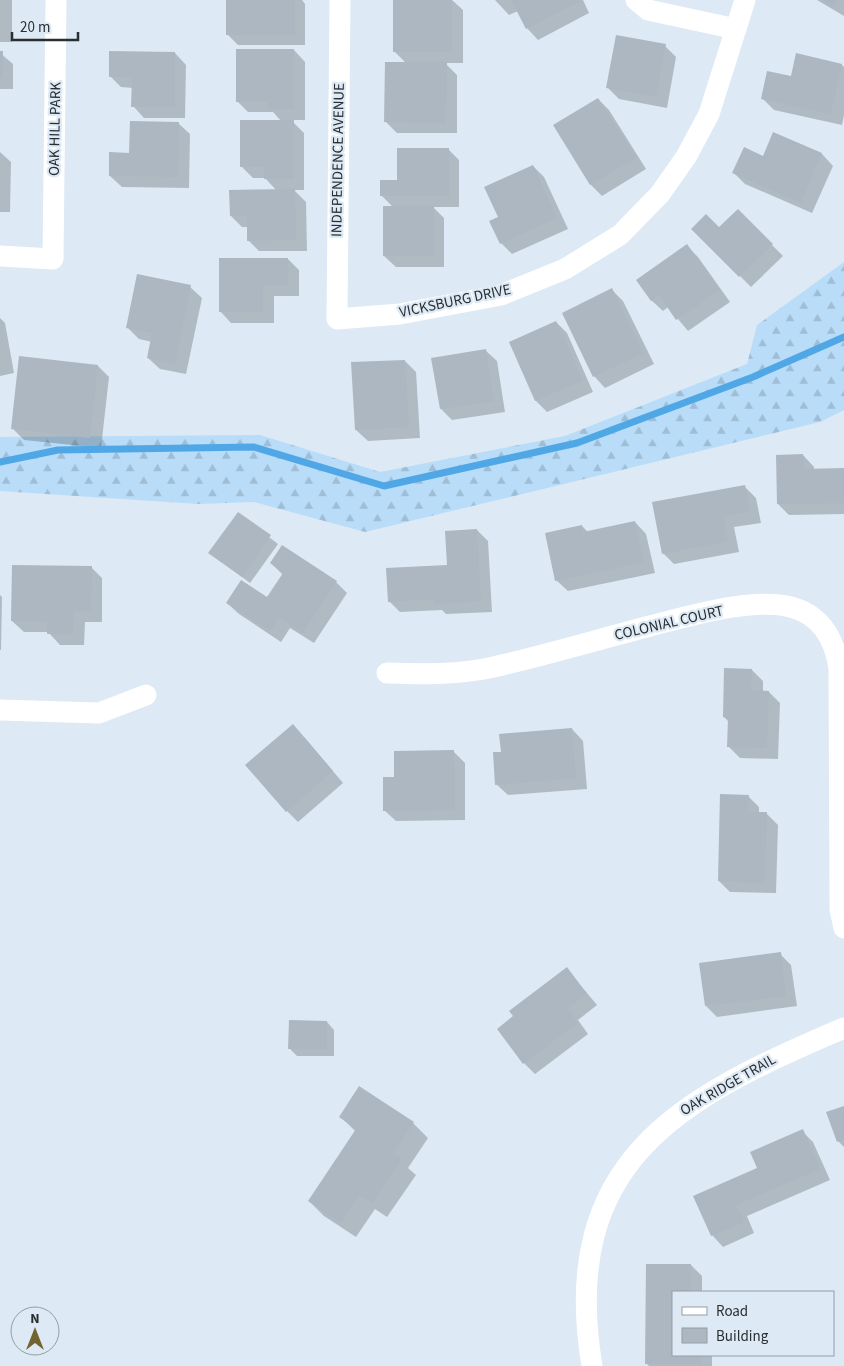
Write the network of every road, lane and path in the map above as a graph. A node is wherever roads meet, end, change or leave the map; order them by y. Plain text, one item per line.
1 (56, 0) edge
2 (340, 0) edge
3 (636, 0) edge
4 (745, 0) edge
5 (736, 29) junction
6 (0, 256) edge
7 (336, 319) joint
8 (387, 673) dead end
9 (146, 695) dead end
10 (0, 710) edge
11 (844, 928) edge
12 (844, 1028) edge
13 (592, 1366) edge

1 - 6 street, OAK HILL PARK
2 - 7 street, INDEPENDENCE AVENUE
3 - 5 street
4 - 5 street, VICKSBURG DRIVE
5 - 7 street, VICKSBURG DRIVE
8 - 11 street, COLONIAL COURT
9 - 10 street
12 - 13 street, OAK RIDGE TRAIL

